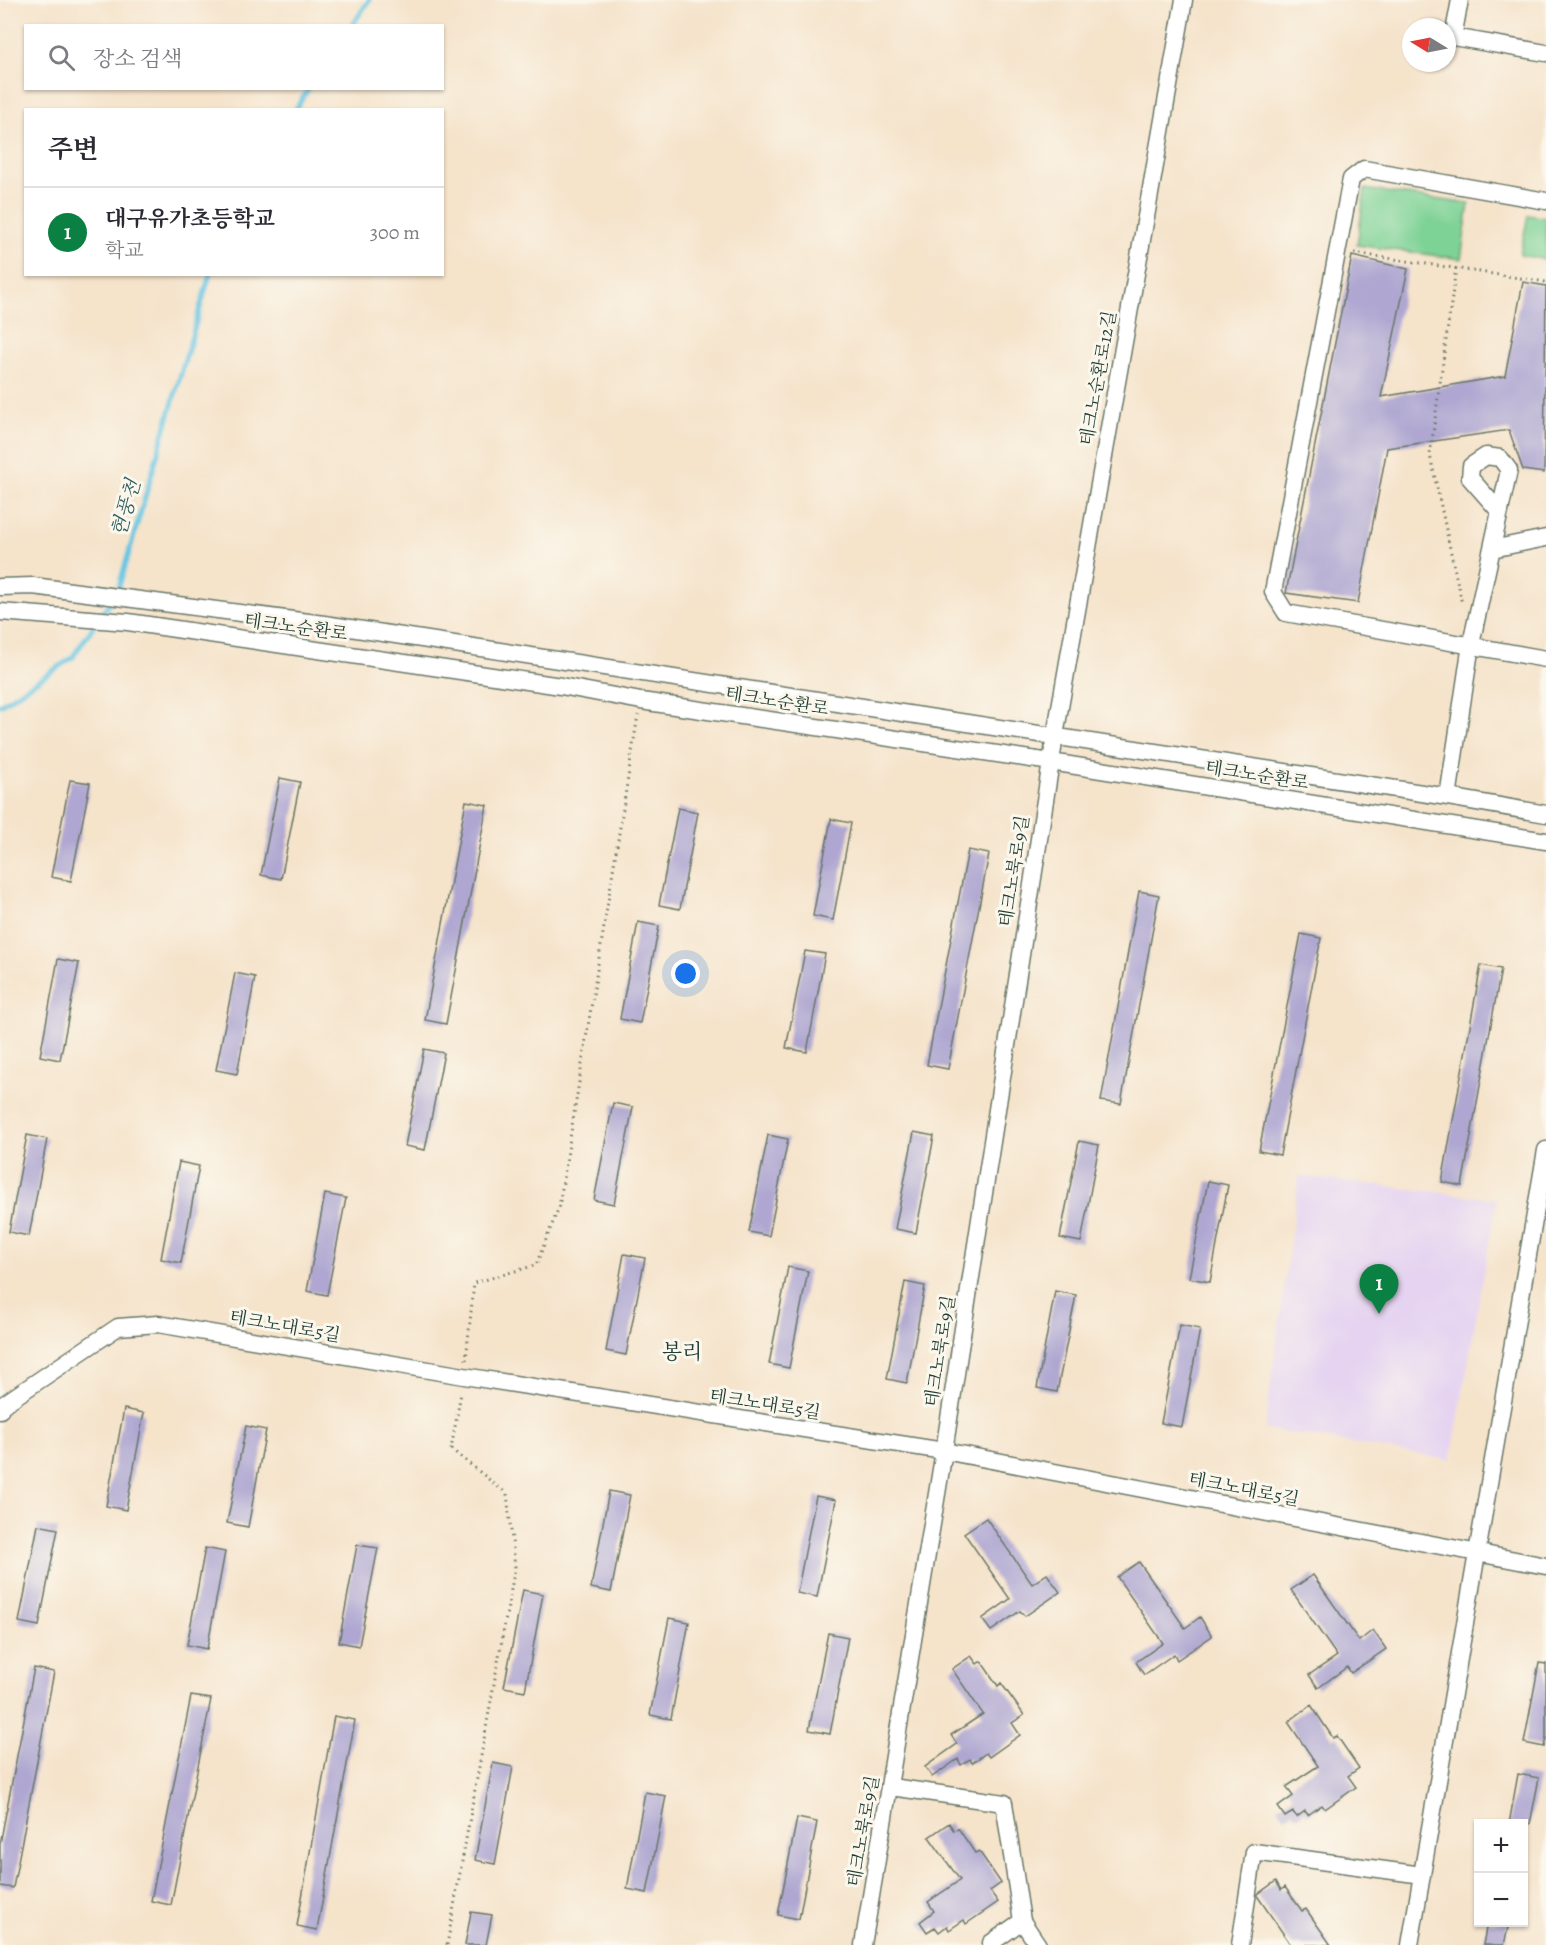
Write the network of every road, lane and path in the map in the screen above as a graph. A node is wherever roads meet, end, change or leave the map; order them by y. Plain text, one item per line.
1 (1184, 0) edge
2 (1460, 0) edge
3 (1546, 52) edge
4 (1546, 201) edge
5 (1338, 251) junction
6 (1456, 268) junction
7 (1546, 282) edge
8 (1500, 512) dead end
9 (1546, 538) edge
10 (1492, 549) junction
11 (0, 587) edge
12 (1464, 611) dead end
13 (0, 612) edge
14 (1471, 644) junction
15 (1546, 659) edge
16 (641, 701) junction
17 (1055, 736) junction
18 (1052, 762) junction
19 (1448, 797) junction
20 (1546, 814) edge
21 (1546, 841) edge
22 (1546, 1150) edge
23 (464, 1377) junction
24 (0, 1410) edge
25 (944, 1451) junction
26 (1478, 1554) junction
27 (1546, 1566) edge
28 (891, 1788) junction
29 (1422, 1875) junction
30 (1022, 1920) junction
31 (447, 1945) edge
32 (863, 1945) edge
33 (992, 1945) edge
34 (1038, 1945) edge
35 (1240, 1945) edge
36 (1410, 1945) edge

1 - 17 street, 테크노순환로12길
2 - 3 street
4 - 5 street
5 - 6 path
5 - 14 street
6 - 7 path
6 - 12 path
8 - 10 street
9 - 10 street
10 - 14 street
11 - 17 street, 테크노순환로
13 - 16 street, 테크노순환로
14 - 15 street
14 - 19 street
16 - 18 street, 테크노순환로
16 - 23 path
17 - 18 street, 테크노순환로12길
17 - 19 street, 테크노순환로
18 - 21 street, 테크노순환로
18 - 25 street, 테크노북로9길
19 - 20 street, 테크노순환로
22 - 26 street
23 - 24 street, 테크노대로5길
23 - 25 street, 테크노대로5길
23 - 31 path
25 - 26 street, 테크노대로5길
25 - 28 street, 테크노북로9길
26 - 27 street, 테크노대로5길
26 - 29 street
28 - 30 street
28 - 32 street, 테크노북로9길
29 - 35 street
29 - 36 street
30 - 33 street
30 - 34 street

